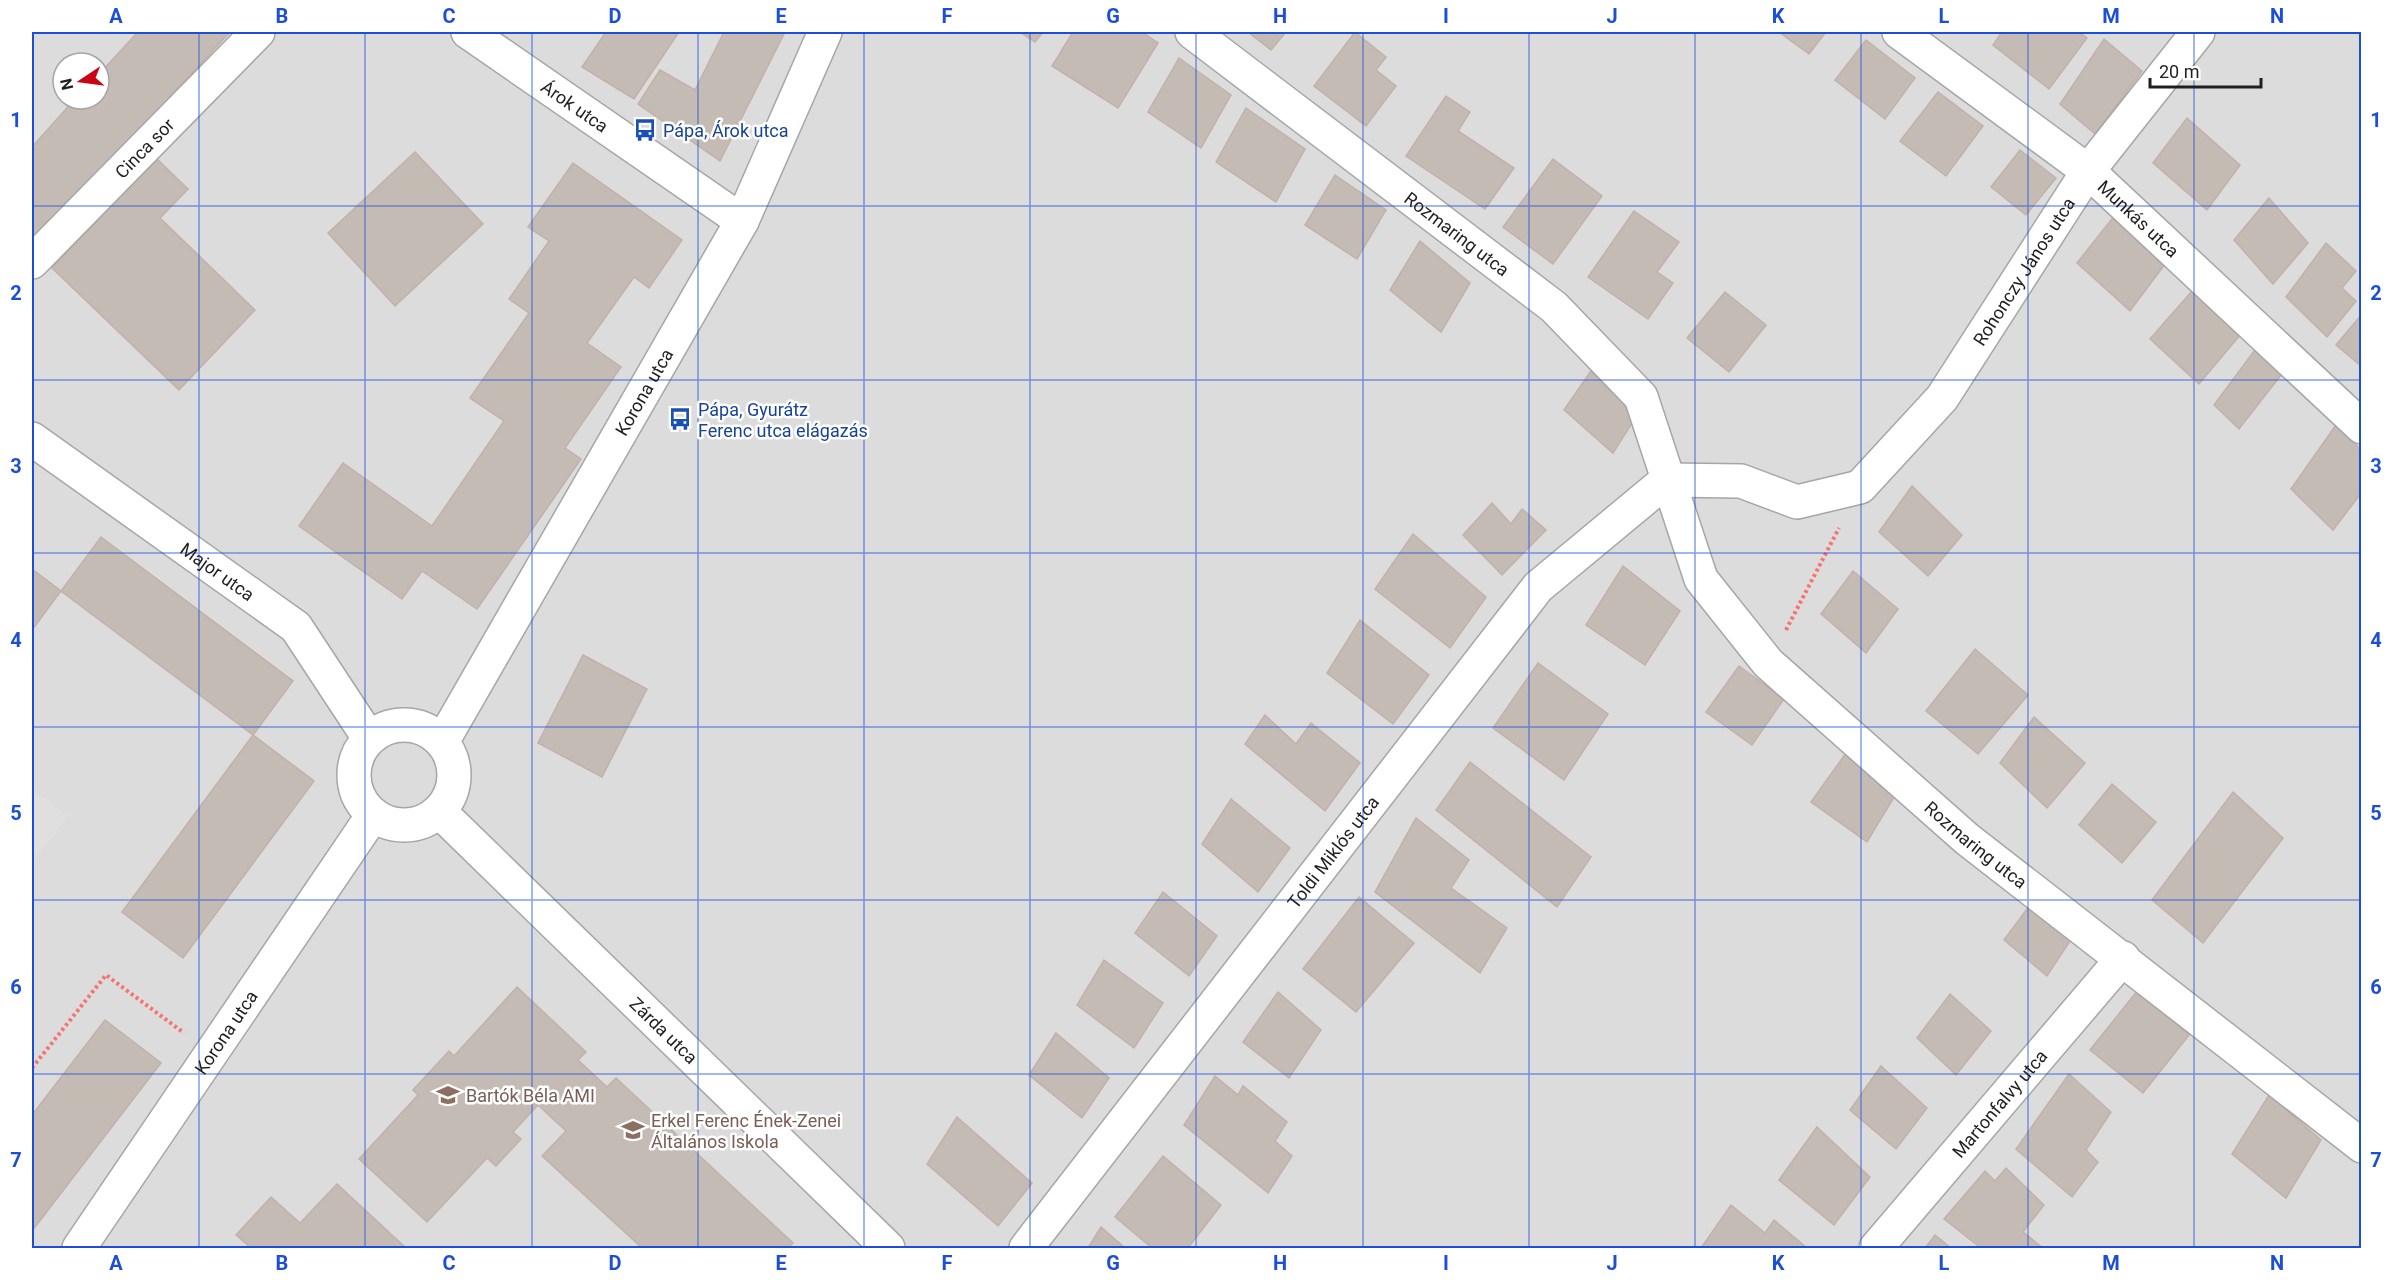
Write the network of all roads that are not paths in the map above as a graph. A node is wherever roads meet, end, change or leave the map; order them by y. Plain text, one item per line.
1 (258, 32) edge
2 (468, 32) edge
3 (825, 32) edge
4 (1192, 32) edge
5 (1899, 32) edge
6 (2198, 32) edge
7 (2088, 171) junction
8 (742, 221) junction
9 (32, 262) edge
10 (2361, 427) edge
11 (32, 439) edge
12 (1667, 480) junction
13 (369, 738) junction
14 (442, 742) junction
15 (439, 811) junction
16 (373, 815) junction
17 (2123, 958) junction
18 (2361, 1146) edge
19 (79, 1248) edge
20 (888, 1248) edge
21 (1026, 1248) edge
22 (1876, 1248) edge

1 - 9 street, Cinca sor
2 - 8 street, Árok utca
3 - 8 street, Korona utca
4 - 12 street, Rozmaring utca
5 - 7 street, Munkás utca
6 - 7 street, Rohonczy János utca
7 - 10 street, Munkás utca
7 - 12 street, Rohonczy János utca
8 - 14 street, Korona utca
11 - 13 street, Major utca
12 - 17 street, Rozmaring utca
12 - 21 street, Toldi Miklós utca
13 - 14 street
13 - 16 street
14 - 15 street
15 - 16 street
15 - 20 street, Zárda utca
16 - 19 street, Korona utca
17 - 18 street, Rozmaring utca
17 - 22 street, Martonfalvy utca

